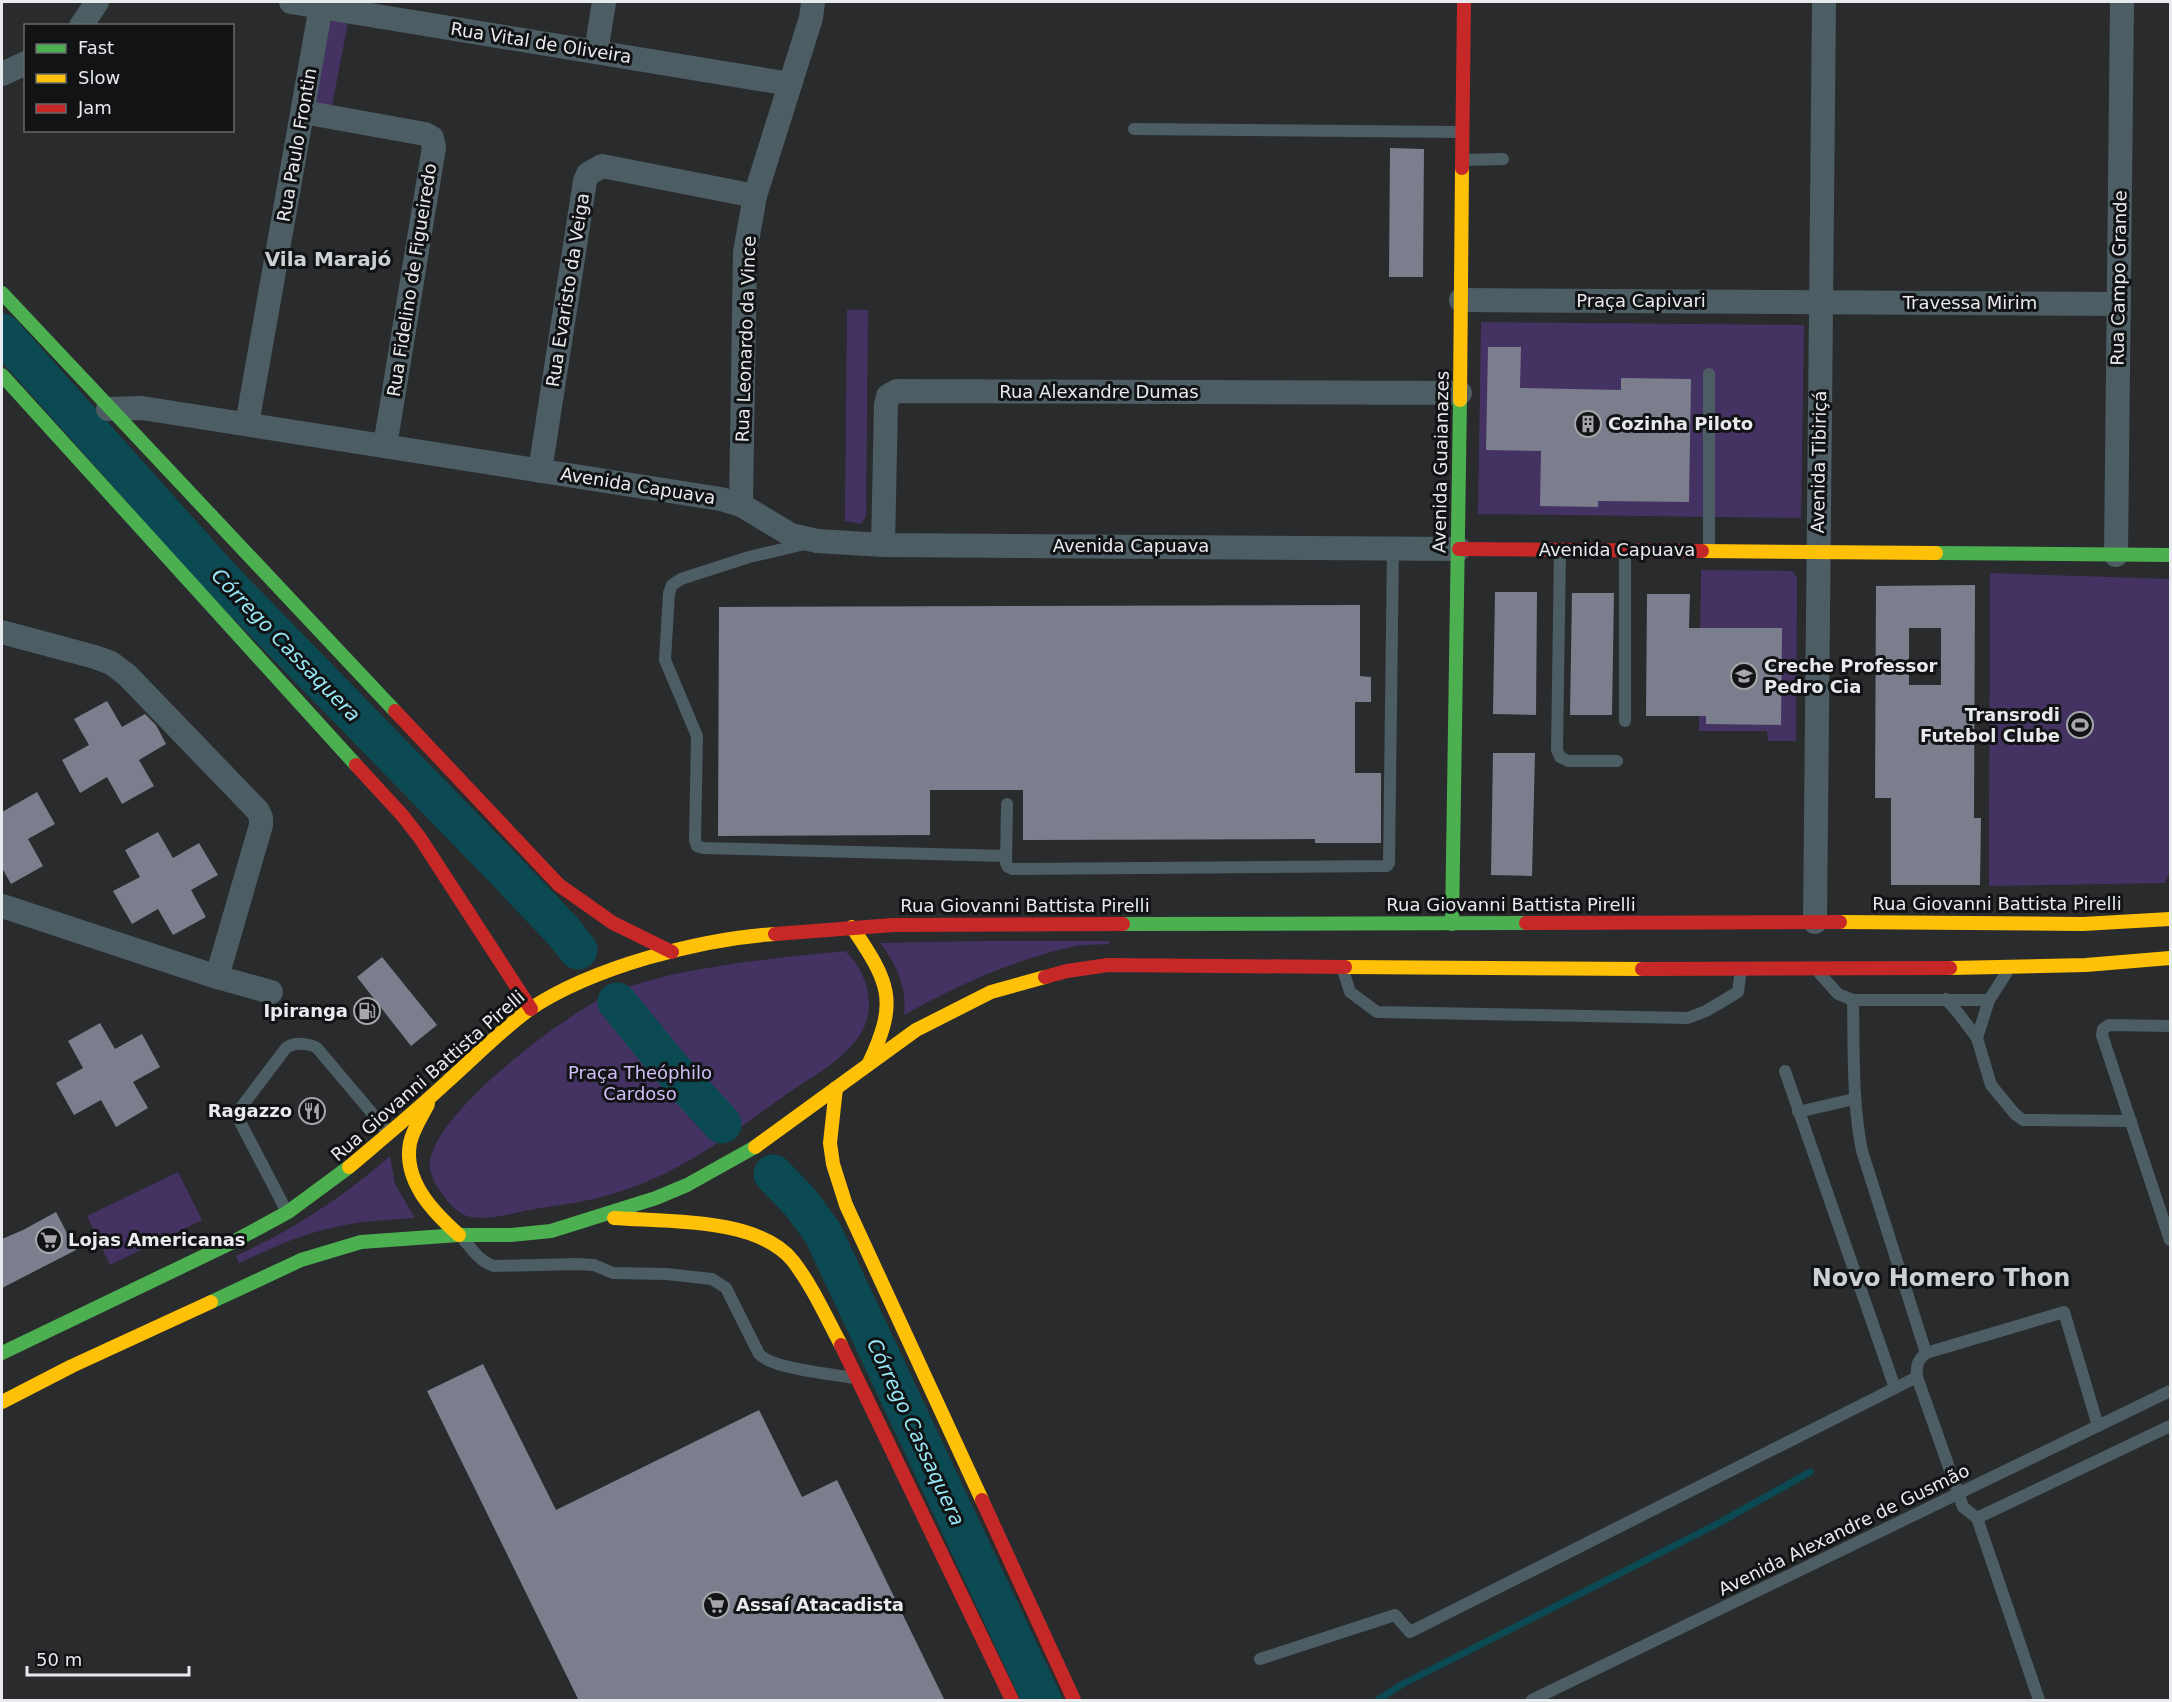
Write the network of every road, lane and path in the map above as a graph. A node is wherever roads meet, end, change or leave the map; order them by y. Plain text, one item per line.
1 (97, 2) edge
2 (291, 2) edge
3 (604, 2) edge
4 (813, 2) edge
5 (1464, 2) edge
6 (1824, 2) edge
7 (2122, 2) edge
8 (321, 6) junction
9 (404, 11) edge
10 (82, 24) edge
11 (596, 52) junction
12 (24, 64) edge
13 (2, 74) edge
14 (790, 84) junction
15 (303, 112) junction
16 (1134, 129) dead end
17 (1463, 132) junction
18 (1503, 159) dead end
19 (1462, 160) junction
20 (755, 196) junction
21 (2, 293) edge
22 (1461, 300) junction
23 (1821, 303) junction
24 (2119, 304) junction
25 (1709, 374) dead end
26 (2, 375) edge
27 (1460, 393) junction
28 (108, 409) junction
29 (247, 424) junction
30 (385, 446) junction
31 (540, 471) junction
32 (741, 505) junction
33 (818, 541) junction
34 (883, 545) junction
35 (1393, 548) junction
36 (1459, 549) junction
37 (1560, 550) junction
38 (1626, 550) junction
39 (1709, 551) junction
40 (1818, 551) junction
41 (2116, 555) junction
42 (2170, 555) edge
43 (2, 632) edge
44 (1625, 721) dead end
45 (1617, 761) dead end
46 (1007, 804) dead end
47 (1006, 856) junction
48 (2, 906) edge
49 (2170, 918) edge
50 (1815, 922) junction
51 (1452, 924) junction
52 (852, 927) junction
53 (672, 952) junction
54 (2170, 958) edge
55 (1341, 966) junction
56 (2010, 967) junction
57 (1815, 968) junction
58 (1741, 969) junction
59 (217, 977) junction
60 (272, 992) dead end
61 (1946, 999) junction
62 (1853, 1000) junction
63 (1989, 1000) junction
64 (531, 1008) junction
65 (2170, 1026) edge
66 (1977, 1038) junction
67 (869, 1063) junction
68 (1785, 1071) dead end
69 (836, 1088) junction
70 (431, 1097) junction
71 (1854, 1099) junction
72 (1798, 1112) junction
73 (2131, 1121) junction
74 (388, 1133) junction
75 (288, 1212) junction
76 (600, 1218) junction
77 (459, 1235) junction
78 (2170, 1240) edge
79 (2, 1353) edge
80 (1926, 1353) junction
81 (1917, 1377) junction
82 (858, 1378) junction
83 (1894, 1388) junction
84 (2170, 1391) edge
85 (2, 1402) edge
86 (2098, 1426) junction
87 (2170, 1426) edge
88 (1958, 1494) junction
89 (1977, 1518) junction
90 (1260, 1659) dead end
91 (1012, 1701) edge
92 (1074, 1701) edge
93 (1533, 1701) edge
94 (2039, 1701) edge

1 - 10 street
2 - 8 street, Rua Vital de Oliveira
3 - 11 street
4 - 14 street, Rua Leonardo da Vince
5 - 17 main road, Avenida Guaianazes
6 - 23 street, Avenida Tibiriçá
7 - 24 street, Rua Campo Grande
8 - 9 street, Rua Vital de Oliveira
8 - 15 street, Rua Paulo Frontin
9 - 11 street, Rua Vital de Oliveira
11 - 14 street, Rua Vital de Oliveira
12 - 13 street
14 - 20 street, Rua Leonardo da Vince
15 - 29 street, Rua Paulo Frontin
15 - 30 street, Rua Fidelino de Figueiredo
16 - 17 lane
17 - 19 main road, Avenida Guaianazes
18 - 19 lane
19 - 22 main road, Avenida Guaianazes
20 - 31 street, Rua Evaristo da Veiga
20 - 32 street, Rua Leonardo da Vince
21 - 28 main road
22 - 23 street, Praça Capivari
22 - 27 main road, Avenida Guaianazes
23 - 24 street, Travessa Mirim
23 - 40 street, Avenida Tibiriçá
24 - 41 street, Rua Campo Grande
25 - 39 lane
26 - 64 main road
27 - 34 street, Rua Alexandre Dumas
27 - 36 main road, Avenida Guaianazes
28 - 29 street, Avenida Capuava
28 - 53 main road
29 - 30 street, Avenida Capuava
30 - 31 street, Avenida Capuava
31 - 32 street, Avenida Capuava
32 - 33 street, Avenida Capuava
33 - 34 street, Avenida Capuava
33 - 47 lane
34 - 35 street, Avenida Capuava
35 - 36 street, Avenida Capuava
35 - 47 lane
36 - 37 main road, Avenida Capuava
36 - 51 main road, Avenida Guaianazes
37 - 38 main road, Avenida Capuava
37 - 45 lane
38 - 39 main road, Avenida Capuava
38 - 44 lane
39 - 40 main road, Avenida Capuava
40 - 41 main road, Avenida Capuava
40 - 50 street, Avenida Tibiriçá
41 - 42 main road, Avenida Capuava
43 - 59 street
46 - 47 lane
48 - 59 street
49 - 50 main road, Rua Giovanni Battista Pirelli
50 - 51 main road, Rua Giovanni Battista Pirelli
51 - 52 main road, Rua Giovanni Battista Pirelli
52 - 53 main road, Rua Giovanni Battista Pirelli
52 - 67 main road
53 - 64 main road, Rua Giovanni Battista Pirelli
54 - 56 main road
55 - 58 main road
55 - 58 lane
55 - 67 main road
56 - 57 main road
56 - 63 lane
57 - 58 main road
57 - 62 lane
59 - 60 street
61 - 62 lane
61 - 63 lane
61 - 66 lane
62 - 71 lane
63 - 66 lane
64 - 70 main road, Rua Giovanni Battista Pirelli
65 - 73 lane
66 - 73 lane
67 - 69 main road
68 - 72 lane
69 - 76 main road
69 - 92 main road
70 - 74 main road, Rua Giovanni Battista Pirelli
70 - 77 main road
71 - 72 lane
71 - 80 lane
72 - 83 lane
73 - 78 lane
74 - 75 main road, Rua Giovanni Battista Pirelli
74 - 75 lane
75 - 79 main road, Rua Giovanni Battista Pirelli
76 - 77 main road
76 - 82 main road
77 - 82 lane
77 - 85 main road
80 - 81 lane
80 - 86 lane
81 - 83 lane
81 - 88 lane
82 - 91 main road
83 - 90 lane
84 - 86 lane, Avenida Alexandre de Gusmão
86 - 88 lane, Avenida Alexandre de Gusmão
87 - 89 lane
88 - 89 lane
88 - 93 lane, Avenida Alexandre de Gusmão
89 - 94 lane

